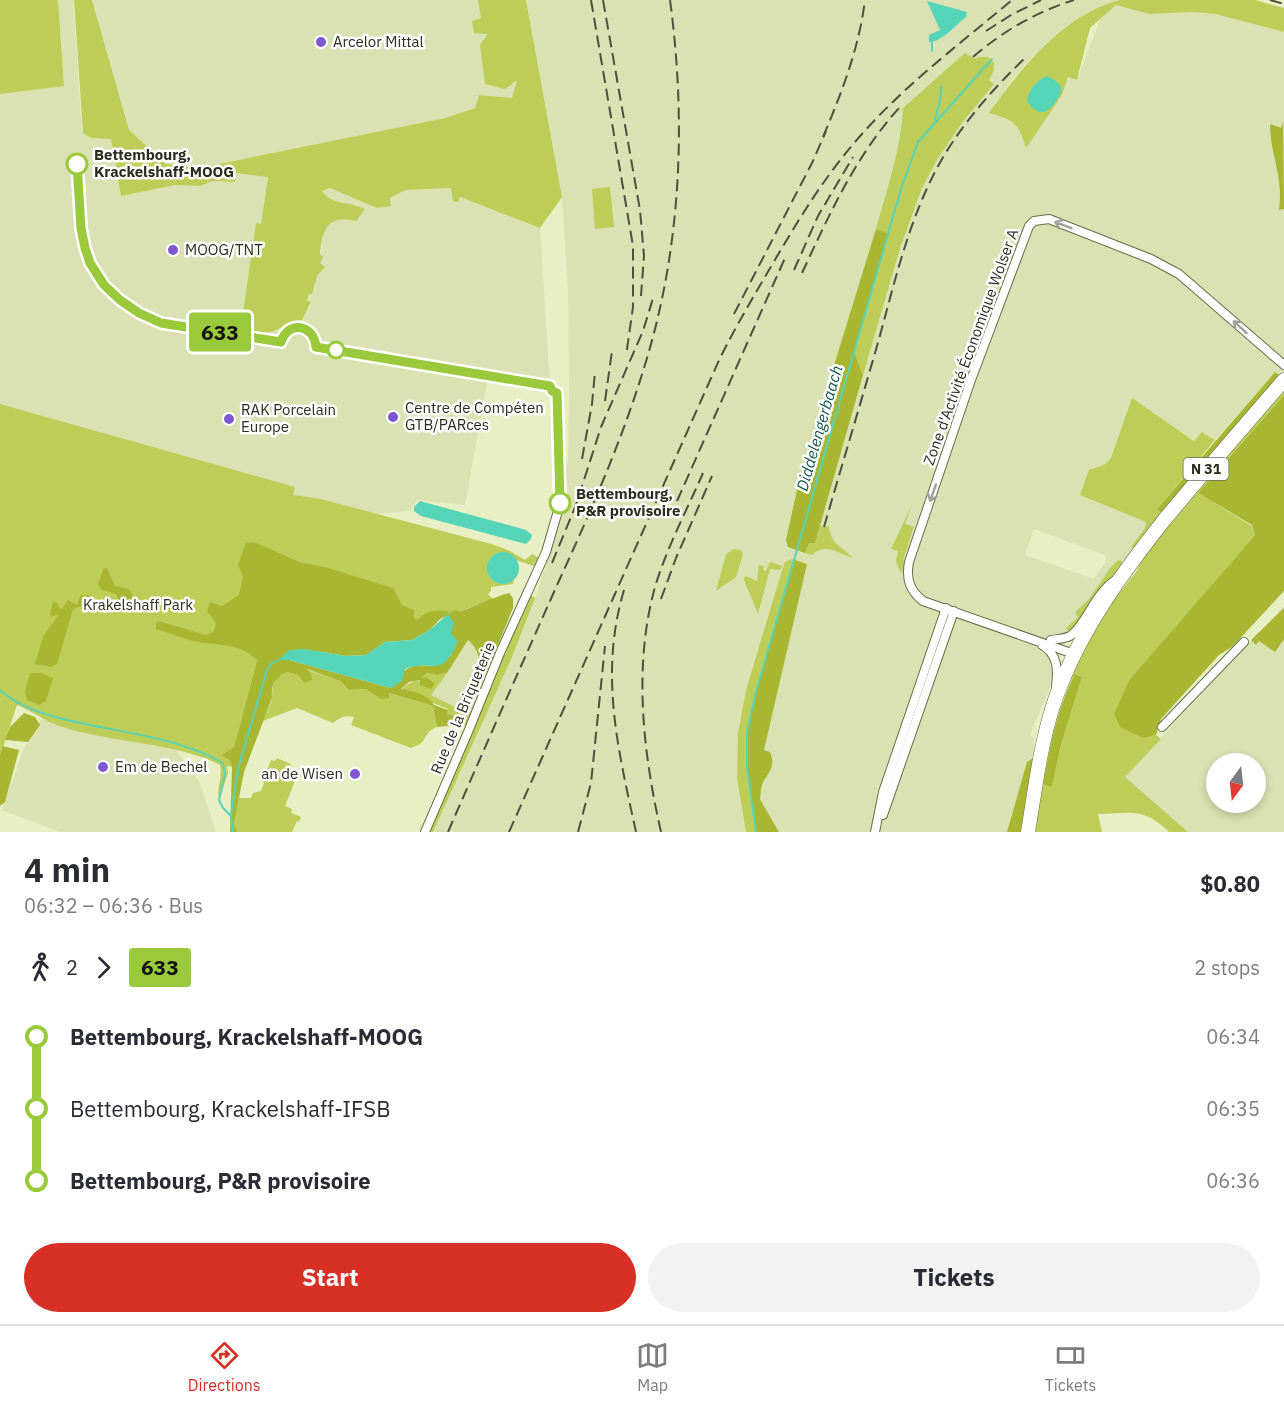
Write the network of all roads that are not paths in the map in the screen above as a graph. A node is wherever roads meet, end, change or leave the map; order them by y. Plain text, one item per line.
1 (1284, 365) edge
2 (1284, 380) edge
3 (561, 495) dead end
4 (1122, 575) junction
5 (951, 611) junction
6 (1051, 640) junction
7 (1244, 642) dead end
8 (1075, 652) junction
9 (1053, 707) junction
10 (1162, 727) dead end
11 (425, 832) edge
12 (876, 832) edge
13 (1029, 832) edge

1 -> 5 street, Zone d'Activité Économique Wolser A
2 - 4 main road, N 31
3 - 11 street, Rue de la Briqueterie
4 - 6 street
4 - 8 main road, N 31
5 - 6 street
5 - 8 street, Zone d'Activité Économique Wolser A
5 - 9 street
5 - 12 street
6 - 8 street
7 - 10 street
8 - 9 main road, N 31
9 - 13 main road, N 31

